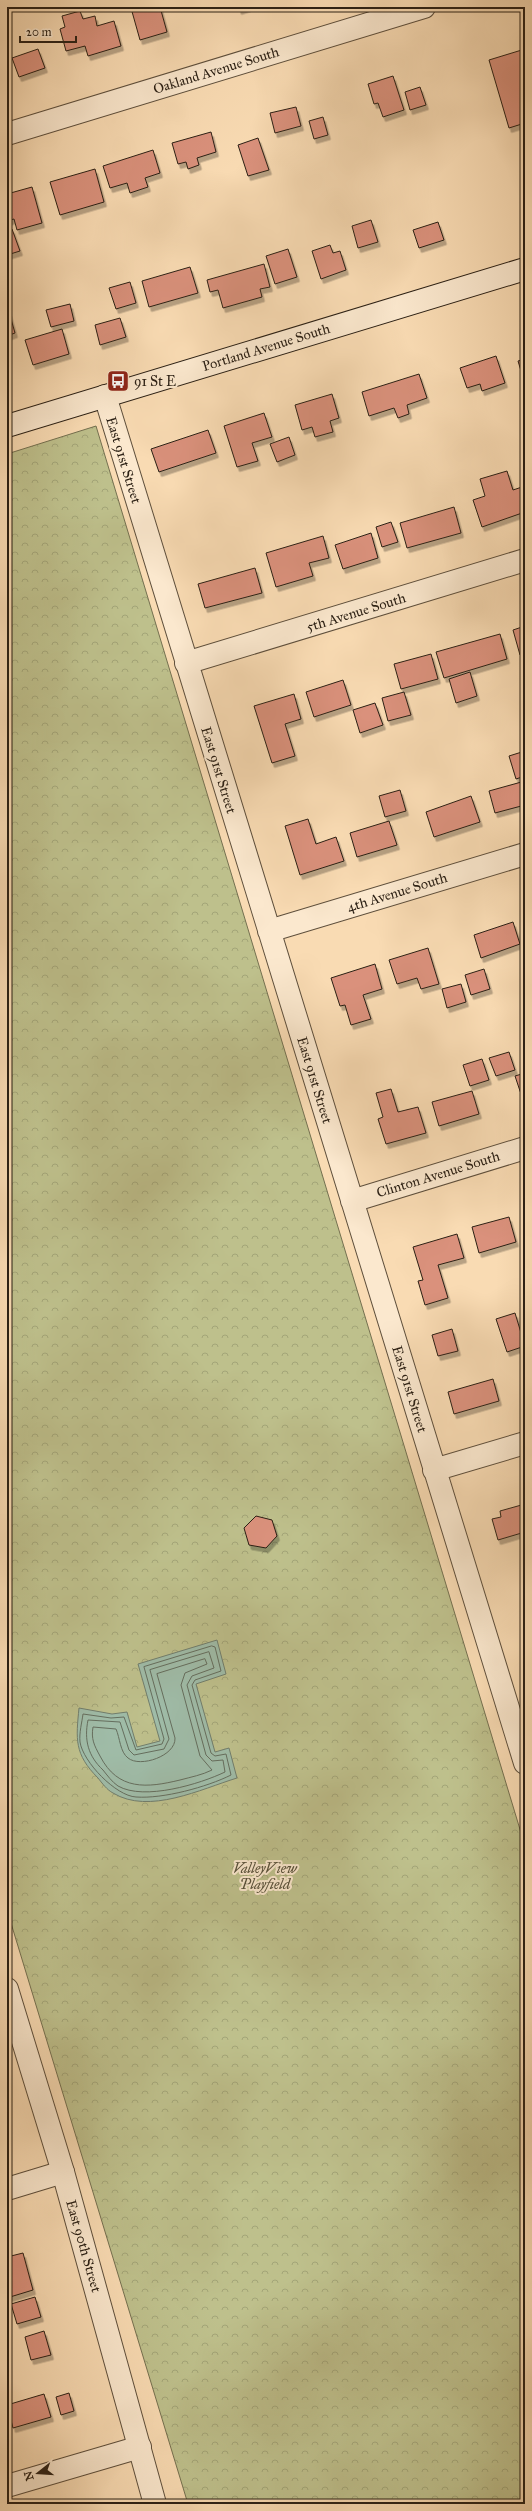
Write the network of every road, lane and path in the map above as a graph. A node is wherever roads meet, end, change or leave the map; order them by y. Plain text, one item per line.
1 (424, 7) edge
2 (7, 134) edge
3 (525, 269) edge
4 (105, 396) junction
5 (7, 426) edge
6 (525, 560) edge
7 (186, 663) junction
8 (525, 854) edge
9 (269, 931) junction
10 (525, 1148) edge
11 (352, 1200) junction
12 (525, 1443) edge
13 (434, 1470) junction
14 (521, 1735) edge
15 (525, 1763) edge
16 (7, 1989) edge
17 (63, 2172) junction
18 (7, 2189) edge
19 (140, 2447) junction
20 (7, 2486) edge
21 (155, 2504) edge

1 - 2 street, Oakland Avenue South
3 - 4 street, Portland Avenue South
4 - 5 street, Portland Avenue South
4 - 7 street, East 91st Street
6 - 7 street, 5th Avenue South
7 - 9 street, East 91st Street
8 - 9 street, 4th Avenue South
9 - 11 street, East 91st Street
10 - 11 street, Clinton Avenue South
11 - 13 street, East 91st Street
12 - 13 street
13 - 14 street, East 91st Street
14 - 15 street, East 91st Street
16 - 17 street, East 90th Street
17 - 18 street
17 - 19 street, East 90th Street
19 - 20 street
19 - 21 street, East 90th Street

